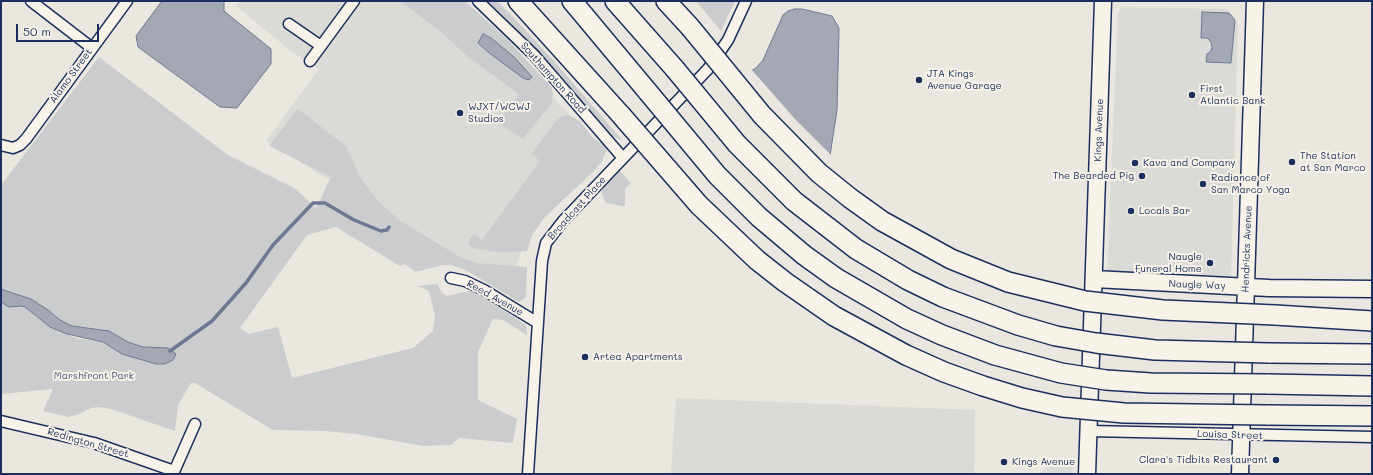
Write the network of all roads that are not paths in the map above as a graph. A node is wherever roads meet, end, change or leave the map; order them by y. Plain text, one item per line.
1 (31, 1) edge
2 (127, 1) edge
3 (354, 1) edge
4 (478, 1) edge
5 (518, 1) edge
6 (572, 1) edge
7 (615, 1) edge
8 (666, 1) edge
9 (670, 1) edge
10 (746, 1) edge
11 (1103, 1) edge
12 (1255, 1) edge
13 (288, 24) dead end
14 (690, 27) junction
15 (321, 46) junction
16 (92, 48) junction
17 (310, 61) dead end
18 (1, 145) edge
19 (623, 158) junction
20 (451, 278) dead end
21 (1094, 279) junction
22 (1246, 286) junction
23 (1372, 288) edge
24 (1372, 312) edge
25 (1274, 315) junction
26 (1372, 321) edge
27 (538, 323) junction
28 (1372, 354) edge
29 (1372, 386) edge
30 (1372, 416) edge
31 (1, 422) edge
32 (195, 424) dead end
33 (1089, 430) junction
34 (1241, 435) junction
35 (1372, 437) edge
36 (173, 473) edge
37 (528, 474) edge
38 (1087, 474) edge
39 (1240, 474) edge

1 - 16 street
2 - 16 street, Alamo Street
3 - 15 street
4 - 19 street, Southampton Road
5 - 30 highway, bridge
6 - 29 highway, bridge
7 - 28 highway, bridge
8 - 14 highway
9 - 14 highway
10 - 19 street, Broadcast Place
11 - 21 main road, Kings Avenue
12 - 22 main road, Hendricks Avenue
13 - 15 street
14 - 25 highway, bridge
15 - 17 street
16 - 18 street, Alamo Street
19 - 27 street, Broadcast Place
20 - 27 street, Reed Avenue
21 - 22 main road, Naugle Way
21 - 33 main road, Kings Avenue
22 - 23 main road, Naugle Way
22 - 34 main road, Hendricks Avenue
24 - 25 highway
25 - 26 highway
27 - 37 street, Broadcast Place
31 - 36 street, Redington Street
32 - 36 street
33 - 34 street, Louisa Street
33 - 38 main road, Kings Avenue
34 - 35 street, Louisa Street
34 - 39 main road, Hendricks Avenue

